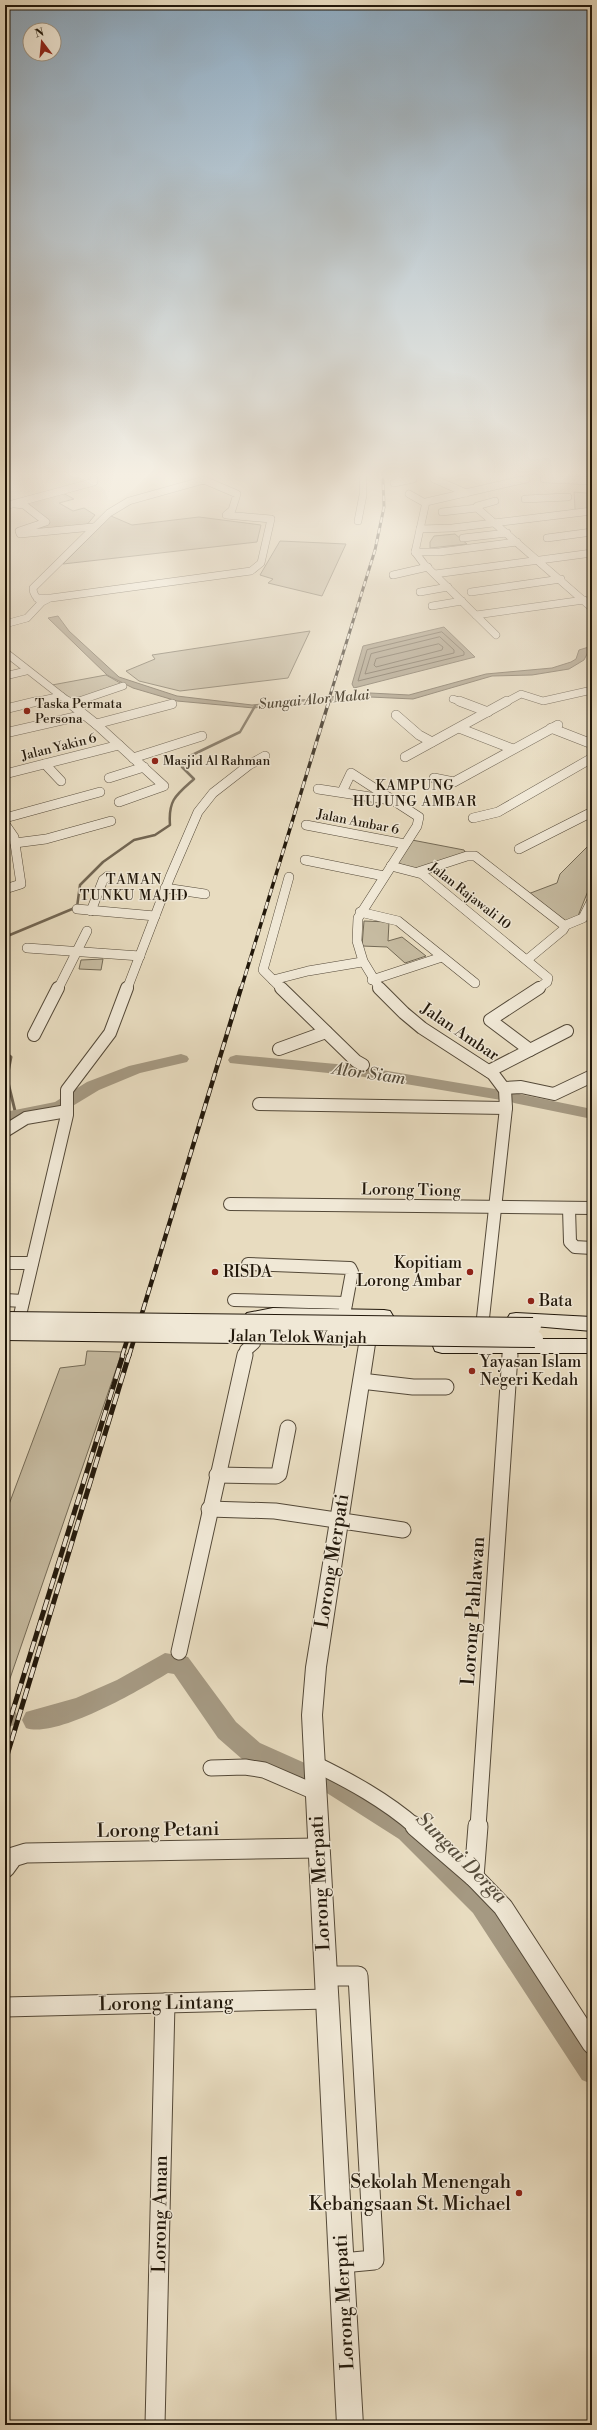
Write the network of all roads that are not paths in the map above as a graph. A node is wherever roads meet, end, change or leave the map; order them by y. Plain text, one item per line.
1 (35, 592) edge
2 (94, 592) edge
3 (453, 592) edge
4 (575, 592) edge
5 (39, 600) junction
6 (584, 600) junction
7 (462, 601) junction
8 (432, 606) dead end
9 (592, 608) edge
10 (476, 614) junction
11 (5, 624) edge
12 (496, 635) dead end
13 (5, 652) edge
14 (26, 671) junction
15 (5, 676) edge
16 (123, 686) dead end
17 (592, 690) edge
18 (61, 696) junction
19 (453, 699) dead end
20 (71, 704) junction
21 (172, 704) dead end
22 (5, 709) edge
23 (488, 712) junction
24 (84, 715) junction
25 (396, 715) dead end
26 (96, 724) junction
27 (459, 728) junction
28 (5, 733) edge
29 (202, 736) dead end
30 (432, 742) junction
31 (592, 744) edge
32 (119, 745) junction
33 (513, 749) junction
34 (265, 756) dead end
35 (405, 757) dead end
36 (133, 758) junction
37 (592, 758) edge
38 (45, 764) junction
39 (144, 767) junction
40 (5, 774) edge
41 (108, 778) dead end
42 (434, 778) dead end
43 (61, 781) dead end
44 (318, 789) dead end
45 (100, 792) dead end
46 (342, 792) junction
47 (396, 800) junction
48 (119, 802) dead end
49 (592, 812) edge
50 (5, 818) edge
51 (473, 818) dead end
52 (111, 821) dead end
53 (5, 824) edge
54 (306, 825) dead end
55 (15, 843) junction
56 (405, 844) junction
57 (519, 849) dead end
58 (305, 860) dead end
59 (391, 866) junction
60 (418, 872) junction
61 (108, 876) dead end
62 (384, 876) junction
63 (289, 878) dead end
64 (166, 888) junction
65 (5, 889) edge
66 (205, 894) dead end
67 (591, 903) edge
68 (77, 909) dead end
69 (91, 911) junction
70 (360, 912) junction
71 (155, 916) junction
72 (565, 926) junction
73 (87, 931) dead end
74 (27, 948) dead end
75 (77, 952) junction
76 (140, 956) junction
77 (442, 957) junction
78 (528, 959) junction
79 (362, 962) junction
80 (273, 980) junction
81 (372, 980) junction
82 (475, 983) dead end
83 (567, 1031) dead end
84 (326, 1032) junction
85 (34, 1035) dead end
86 (279, 1049) dead end
87 (530, 1050) junction
88 (363, 1065) dead end
89 (489, 1071) junction
90 (592, 1076) edge
91 (504, 1088) junction
92 (67, 1104) junction
93 (259, 1104) dead end
94 (506, 1108) junction
95 (5, 1131) edge
96 (230, 1204) dead end
97 (495, 1207) junction
98 (569, 1208) junction
99 (592, 1208) edge
100 (592, 1248) edge
101 (5, 1263) edge
102 (32, 1263) junction
103 (248, 1264) dead end
104 (5, 1300) edge
105 (234, 1300) dead end
106 (23, 1301) junction
107 (345, 1309) junction
108 (5, 1315) edge
109 (12, 1317) edge
110 (483, 1318) junction
111 (592, 1325) edge
112 (5, 1332) edge
113 (534, 1332) junction
114 (5, 1337) edge
115 (592, 1338) edge
116 (254, 1343) junction
117 (367, 1344) junction
118 (592, 1346) edge
119 (511, 1347) junction
120 (361, 1381) junction
121 (446, 1387) dead end
122 (288, 1428) dead end
123 (218, 1475) junction
124 (209, 1509) junction
125 (339, 1522) junction
126 (403, 1530) dead end
127 (179, 1652) dead end
128 (313, 1763) junction
129 (211, 1768) dead end
130 (315, 1792) junction
131 (318, 1848) junction
132 (5, 1868) edge
133 (474, 1877) junction
134 (326, 1976) junction
135 (328, 1999) junction
136 (165, 2003) junction
137 (5, 2007) edge
138 (592, 2044) edge
139 (342, 2263) junction
140 (155, 2425) edge
141 (350, 2425) edge

1 - 5 street
2 - 5 street
3 - 7 street
4 - 6 street
5 - 11 street
6 - 9 street
6 - 10 street
7 - 8 street
7 - 10 street
10 - 12 street
13 - 14 street
14 - 15 street
14 - 18 street
16 - 20 street
17 - 23 street
18 - 20 street
18 - 22 street
19 - 23 street
20 - 24 street
21 - 26 street
23 - 27 street
24 - 26 street
24 - 28 street
25 - 30 street
26 - 32 street
27 - 30 street
27 - 33 street
29 - 36 street
30 - 35 street
31 - 33 street
32 - 36 street
32 - 38 street, Jalan Yakin 6
33 - 42 street
34 - 64 street
36 - 39 street
37 - 51 street
38 - 40 street, Jalan Yakin 6
38 - 43 street
39 - 41 street
39 - 48 street
44 - 46 street
45 - 50 street
46 - 47 street
46 - 47 street
47 - 56 street, Jalan Ambar
49 - 57 street
52 - 55 street
53 - 55 street
54 - 56 street, Jalan Ambar 6
55 - 65 street
56 - 59 street, Jalan Ambar
58 - 62 street
59 - 60 street, Jalan Rajawali 10
59 - 62 street, Jalan Ambar
60 - 72 street
60 - 78 street, Jalan Rajawali 10
61 - 69 street
62 - 70 street, Jalan Ambar
63 - 80 street
64 - 66 street
64 - 71 street
67 - 72 street
68 - 69 street
69 - 71 street
70 - 77 street
70 - 79 street, Jalan Ambar
71 - 76 street
72 - 78 street
73 - 75 street
74 - 75 street
75 - 76 street
75 - 85 street
76 - 92 street
77 - 81 street
77 - 82 street
78 - 87 street, Jalan Rajawali 10
79 - 80 street
79 - 81 street, Jalan Ambar
80 - 84 street
81 - 89 street, Jalan Ambar
83 - 87 street
84 - 86 street
84 - 88 street
87 - 89 street
89 - 91 street, Jalan Ambar
90 - 91 street
91 - 94 street
92 - 95 street
92 - 102 street
93 - 94 street
94 - 97 street
96 - 97 street, Lorong Tiong
97 - 98 street, Lorong Tiong
97 - 110 street
98 - 99 street, Lorong Tiong
98 - 100 street
101 - 102 street
102 - 106 street
103 - 107 street
104 - 106 street
105 - 107 street
106 - 109 street
107 - 110 main road
107 - 116 main road
108 - 109 street
109 - 113 main road, Jalan Telok Wanjah, bridge
109 - 114 street
110 - 111 main road
111 - 113 main road, Jalan Telok Wanjah
112 - 113 main road, Jalan Telok Wanjah, bridge
113 - 115 main road, Jalan Telok Wanjah
116 - 117 main road
116 - 123 street
117 - 119 main road
117 - 120 street, Lorong Merpati
118 - 119 main road
119 - 133 street, Lorong Pahlawan
120 - 121 street
120 - 125 street, Lorong Merpati
122 - 123 street
123 - 124 street
124 - 125 street
124 - 127 street
125 - 126 street
125 - 128 street, Lorong Merpati
128 - 130 street, Lorong Merpati
128 - 133 street
129 - 130 street
130 - 131 street, Lorong Merpati
131 - 132 street, Lorong Petani
131 - 134 street, Lorong Merpati
133 - 138 street
134 - 135 street, Lorong Merpati
134 - 139 street
135 - 136 street, Lorong Lintang
135 - 139 street, Lorong Merpati
136 - 137 street, Lorong Lintang
136 - 140 street, Lorong Aman
139 - 141 street, Lorong Merpati

